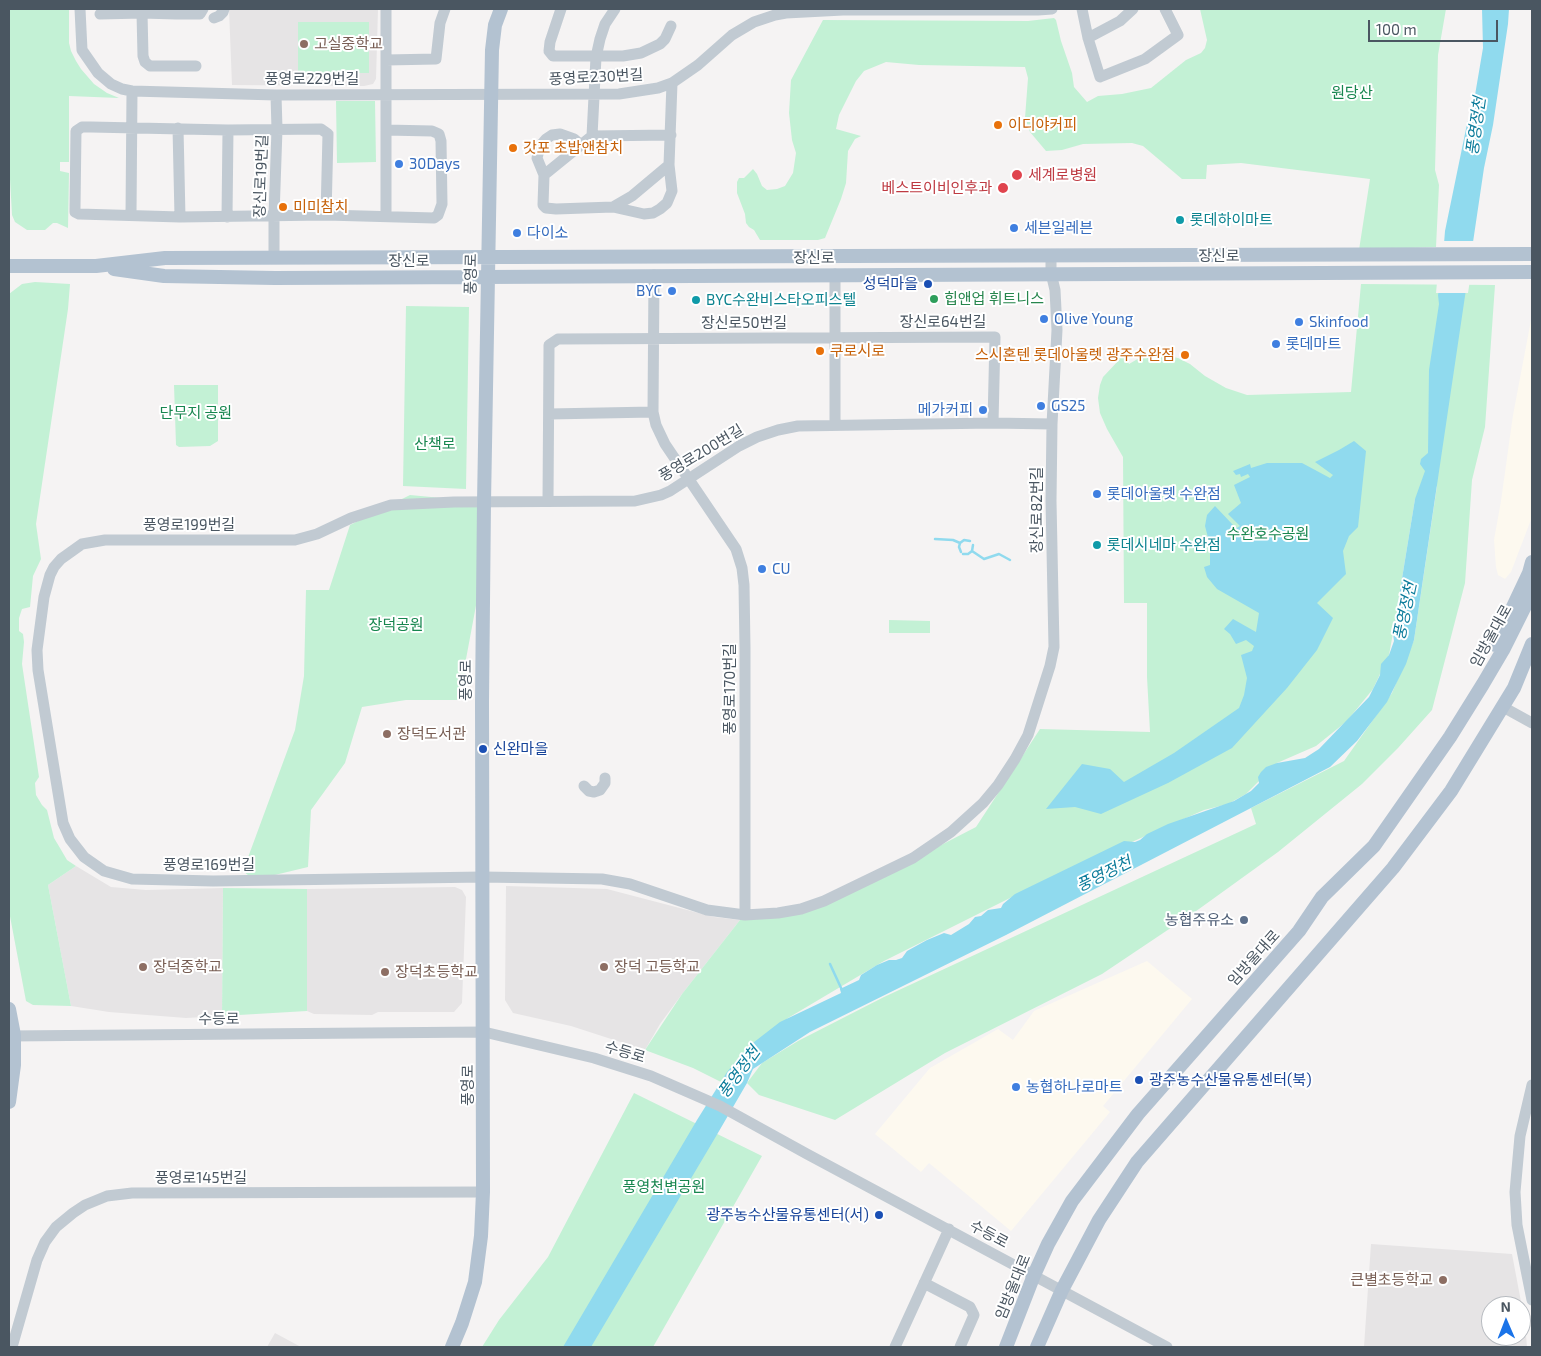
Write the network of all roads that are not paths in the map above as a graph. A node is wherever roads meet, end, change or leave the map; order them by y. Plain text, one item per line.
1 (80, 9) edge
2 (203, 9) edge
3 (224, 9) edge
4 (386, 9) edge
5 (445, 9) edge
6 (501, 9) edge
7 (561, 9) edge
8 (615, 9) edge
9 (1052, 9) edge
10 (1082, 9) edge
11 (1133, 9) edge
12 (1165, 9) edge
13 (832, 10) edge
14 (142, 11) edge
15 (176, 11) edge
16 (775, 12) edge
17 (100, 14) dead end
18 (214, 18) dead end
19 (671, 26) dead end
20 (1088, 38) junction
21 (596, 57) junction
22 (386, 60) junction
23 (196, 66) dead end
24 (672, 83) junction
25 (132, 91) junction
26 (385, 93) junction
27 (492, 94) junction
28 (594, 94) junction
29 (276, 95) junction
30 (131, 128) junction
31 (178, 128) junction
32 (277, 129) junction
33 (228, 130) junction
34 (386, 130) junction
35 (671, 135) junction
36 (592, 136) junction
37 (581, 145) junction
38 (669, 165) junction
39 (544, 175) junction
40 (613, 207) junction
41 (131, 215) junction
42 (274, 216) junction
43 (326, 216) junction
44 (386, 216) junction
45 (180, 217) junction
46 (227, 217) junction
47 (1532, 254) edge
48 (1051, 255) junction
49 (488, 257) junction
50 (274, 258) junction
51 (9, 266) edge
52 (96, 266) junction
53 (1532, 272) edge
54 (1050, 273) junction
55 (835, 274) junction
56 (487, 276) junction
57 (654, 276) junction
58 (835, 338) junction
59 (654, 339) junction
60 (653, 412) junction
61 (549, 414) junction
62 (993, 423) junction
63 (835, 424) junction
64 (1052, 424) junction
65 (688, 478) junction
66 (548, 501) junction
67 (484, 502) junction
68 (1532, 562) edge
69 (1532, 592) edge
70 (1532, 644) edge
71 (1532, 662) edge
72 (1483, 684) junction
73 (1514, 688) junction
74 (1503, 708) junction
75 (46, 721) joint
76 (1532, 723) edge
77 (605, 778) dead end
78 (584, 786) dead end
79 (483, 877) junction
80 (746, 915) junction
81 (9, 1009) edge
82 (484, 1032) junction
83 (11, 1036) edge
84 (1532, 1085) edge
85 (9, 1102) edge
86 (483, 1192) junction
87 (949, 1229) junction
88 (1034, 1275) junction
89 (924, 1283) junction
90 (1062, 1290) junction
91 (1532, 1300) edge
92 (1163, 1346) edge
93 (12, 1347) edge
94 (452, 1347) edge
95 (895, 1347) edge
96 (960, 1347) edge
97 (1006, 1347) edge
98 (1037, 1347) edge

1 - 25 street, 풍영로229번길
2 - 15 street
3 - 18 street
4 - 22 street
5 - 22 street
6 - 27 main road, 풍영로
7 - 21 street
8 - 21 street
9 - 13 street, 풍영로230번길
10 - 20 street
11 - 20 street
12 - 20 street
13 - 16 street, 풍영로230번길
14 - 15 street
14 - 17 street
14 - 23 street
16 - 24 street, 풍영로230번길
19 - 21 street
21 - 28 street
22 - 26 street
24 - 28 street, 풍영로230번길
24 - 35 street
25 - 29 street, 풍영로229번길
25 - 30 street
26 - 27 street, 풍영로229번길
26 - 29 street, 풍영로229번길
26 - 34 street
27 - 28 street, 풍영로230번길
27 - 49 main road, 풍영로
28 - 36 street
29 - 32 street, 장신로19번길
30 - 31 street
30 - 41 street
30 - 41 street
31 - 33 street
31 - 45 street
32 - 33 street
32 - 42 street, 장신로19번길
32 - 43 street
33 - 46 street
34 - 44 street
34 - 44 street
35 - 36 street
35 - 38 street
36 - 37 street
37 - 39 street
37 - 39 street
38 - 40 street
38 - 40 street
39 - 40 street
41 - 45 street
42 - 43 street
42 - 46 street
42 - 50 street, 장신로19번길
43 - 44 street
45 - 46 street
47 - 48 main road, 장신로
48 - 49 main road, 장신로
48 - 54 street, 장신로82번길
49 - 50 main road, 장신로
49 - 56 main road, 풍영로
50 - 52 main road, 장신로
51 - 52 main road, 장신로
52 - 56 main road, 장신로
53 - 54 main road, 장신로
54 - 55 main road, 장신로
54 - 64 street, 장신로82번길
55 - 57 main road, 장신로
55 - 58 street
56 - 57 main road, 장신로
56 - 67 main road, 풍영로
57 - 59 street
58 - 59 street, 장신로50번길
58 - 62 street, 장신로64번길
58 - 63 street
59 - 60 street
59 - 61 street, 장신로50번길
60 - 61 street
60 - 65 street
61 - 66 street
62 - 63 street, 풍영로200번길
62 - 64 street, 풍영로200번길
63 - 65 street, 풍영로200번길
64 - 80 street, 장신로82번길
65 - 66 street, 풍영로200번길
65 - 80 street, 풍영로170번길
66 - 67 street, 풍영로200번길
67 - 75 street, 풍영로199번길
67 - 79 main road, 풍영로
68 - 72 main road
69 - 72 main road, 임방울대로
70 - 73 main road
71 - 73 main road
72 - 88 main road, 임방울대로
73 - 74 main road
74 - 76 street
74 - 90 main road
75 - 79 street, 풍영로169번길
77 - 78 street
79 - 80 street
79 - 82 main road, 풍영로
81 - 83 main road
82 - 83 street, 수등로
82 - 86 main road, 풍영로
82 - 87 street, 수등로
83 - 85 main road
84 - 91 street
86 - 93 street, 풍영로145번길
86 - 94 main road, 풍영로
87 - 88 street, 수등로
87 - 89 street
88 - 90 street, 수등로
88 - 97 main road, 임방울대로
89 - 95 street
89 - 96 street
90 - 92 street, 수등로
90 - 98 main road

